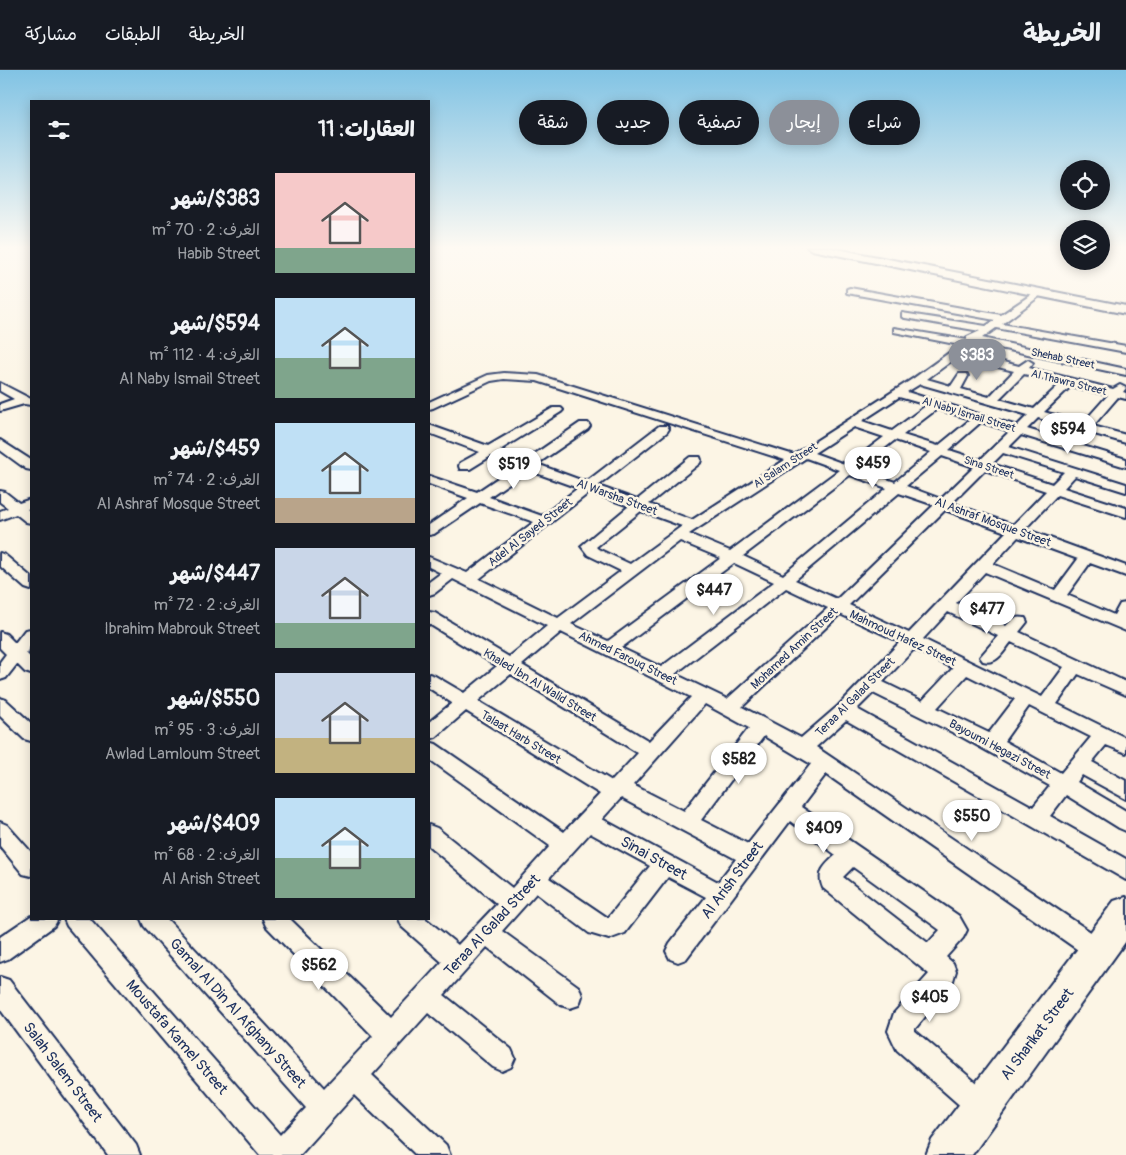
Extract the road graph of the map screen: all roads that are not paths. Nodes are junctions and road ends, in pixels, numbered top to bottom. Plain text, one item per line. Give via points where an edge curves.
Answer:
1 (883, 298) edge
2 (1031, 298) edge
3 (1046, 298) edge
4 (1051, 298) edge
5 (967, 302) dead end
6 (1126, 310) edge
7 (904, 315) dead end
8 (1126, 316) edge
9 (999, 321) junction
10 (897, 330) dead end
11 (1056, 336) junction
12 (969, 341) junction
13 (1126, 349) edge
14 (1038, 353) junction
15 (950, 356) junction
16 (1126, 372) edge
17 (1018, 374) junction
18 (963, 376) dead end
19 (918, 380) junction
20 (1126, 380) edge
21 (1068, 382) junction
22 (0, 386) edge
23 (954, 390) junction
24 (898, 392) junction
25 (1120, 395) edge
26 (27, 401) edge
27 (991, 401) junction
28 (936, 404) junction
29 (430, 406) edge
30 (0, 408) edge
31 (557, 410) dead end
32 (1036, 414) junction
33 (980, 418) junction
34 (852, 422) junction
35 (584, 426) dead end
36 (1085, 428) junction
37 (430, 429) edge
38 (663, 429) dead end
39 (1019, 430) junction
40 (894, 436) junction
41 (1126, 439) edge
42 (0, 444) edge
43 (1001, 448) junction
44 (490, 451) junction
45 (940, 451) junction
46 (799, 456) junction
47 (695, 460) dead end
48 (1126, 463) edge
49 (527, 464) junction
50 (30, 465) edge
51 (465, 466) dead end
52 (984, 466) junction
53 (848, 470) junction
54 (1072, 471) junction
55 (430, 480) edge
56 (588, 487) junction
57 (897, 488) junction
58 (1126, 488) edge
59 (1054, 489) junction
60 (1126, 492) edge
61 (0, 495) edge
62 (479, 497) junction
63 (638, 505) junction
64 (944, 505) junction
65 (25, 506) edge
66 (1120, 511) edge
67 (0, 516) edge
68 (544, 521) junction
69 (693, 525) junction
70 (430, 530) edge
71 (1015, 530) junction
72 (678, 535) junction
73 (733, 557) junction
74 (1087, 557) junction
75 (0, 558) edge
76 (430, 562) edge
77 (982, 565) junction
78 (632, 570) junction
79 (1126, 571) edge
80 (451, 572) junction
81 (468, 580) junction
82 (784, 581) junction
83 (30, 584) edge
84 (430, 589) edge
85 (1058, 597) junction
86 (946, 605) junction
87 (838, 607) junction
88 (1126, 608) edge
89 (430, 618) edge
90 (1121, 624) edge
91 (559, 625) junction
92 (1014, 628) junction
93 (30, 635) edge
94 (0, 638) edge
95 (912, 641) junction
96 (609, 649) junction
97 (17, 653) junction
98 (989, 657) dead end
99 (1076, 665) junction
100 (509, 666) junction
101 (30, 667) edge
102 (965, 667) junction
103 (0, 674) edge
104 (662, 675) junction
105 (430, 681) edge
106 (870, 684) junction
107 (1126, 689) edge
108 (703, 695) junction
109 (1028, 696) junction
110 (464, 703) junction
111 (0, 705) edge
112 (1046, 706) junction
113 (729, 708) junction
114 (925, 709) junction
115 (845, 711) junction
116 (762, 725) junction
117 (430, 731) edge
118 (30, 733) edge
119 (1104, 734) junction
120 (992, 743) junction
121 (1126, 746) edge
122 (803, 748) junction
123 (430, 749) edge
124 (651, 751) junction
125 (824, 762) junction
126 (1079, 764) junction
127 (1064, 783) junction
128 (616, 790) junction
129 (1126, 791) edge
130 (786, 808) junction
131 (1036, 818) junction
132 (587, 821) junction
133 (1126, 822) edge
134 (687, 823) junction
135 (0, 831) edge
136 (430, 835) edge
137 (565, 846) junction
138 (851, 854) junction
139 (750, 855) junction
140 (665, 864) junction
141 (30, 866) edge
142 (1126, 870) edge
143 (534, 879) junction
144 (722, 895) junction
145 (512, 903) junction
146 (1126, 912) edge
147 (45, 920) edge
148 (77, 920) edge
149 (153, 920) edge
150 (275, 920) edge
151 (410, 920) edge
152 (485, 932) junction
153 (678, 950) dead end
154 (0, 951) edge
155 (1099, 951) junction
156 (927, 957) junction
157 (459, 961) junction
158 (0, 989) edge
159 (426, 996) junction
160 (570, 996) dead end
161 (391, 1035) junction
162 (502, 1058) dead end
163 (354, 1076) junction
164 (983, 1107) junction
165 (324, 1108) junction
166 (434, 1154) edge
167 (126, 1155) edge
168 (280, 1155) edge
169 (947, 1155) edge

1 - 9 street
2 - 9 street, Al Salam Street
3 - 8 street
4 - 6 street
5 - 9 street
7 - 9 street
9 - 11 street
9 - 12 street, Al Salam Street
10 - 12 street, Shehab Street
11 - 13 street
11 - 14 street
12 - 14 street, Shehab Street
12 - 15 street, Al Salam Street
14 - 16 street, Shehab Street
14 - 17 street
15 - 17 street, Al Thawra Street
15 - 19 street, Al Salam Street
17 - 21 street, Al Thawra Street
17 - 27 street
18 - 23 street
19 - 23 street
19 - 24 street, Al Salam Street
20 - 25 street
21 - 25 street, Al Thawra Street
21 - 32 street, Mohamed Amin Street
22 - 26 street
23 - 27 street
24 - 28 street, Al Naby Ismail Street
24 - 34 street, Al Salam Street
25 - 36 street
26 - 30 street
27 - 32 street
28 - 33 street, Al Naby Ismail Street
28 - 40 street
29 - 46 street via 488,378 538,378
31 - 44 street
32 - 36 street
32 - 39 street, Mohamed Amin Street
33 - 39 street, Al Naby Ismail Street
33 - 45 street
34 - 40 street, Sina Street
34 - 46 street, Al Salam Street
35 - 49 street
36 - 41 street
37 - 44 street, Al Warsha Street
38 - 56 street, Adel Al Sayed Street
39 - 43 street, Mohamed Amin Street
39 - 48 street, Al Naby Ismail Street
40 - 45 street, Sina Street
40 - 53 street
42 - 50 street
43 - 52 street, Mohamed Amin Street
43 - 54 street
44 - 49 street, Al Warsha Street
44 - 51 street
45 - 52 street, Sina Street
45 - 57 street
46 - 53 street, Al Ashraf Mosque Street
46 - 69 street, Al Salam Street
47 - 63 street
49 - 56 street, Al Warsha Street
49 - 62 street
52 - 59 street, Sina Street via 1013,470
52 - 64 street, Mohamed Amin Street
53 - 57 street, Al Ashraf Mosque Street
53 - 73 street
54 - 58 street
54 - 59 street, Teraa Al Galad Street
55 - 62 street
56 - 63 street, Al Warsha Street
56 - 68 street, Adel Al Sayed Street
57 - 64 street, Al Ashraf Mosque Street
57 - 82 street
59 - 66 street, Sina Street
59 - 71 street, Teraa Al Galad Street
60 - 66 street
61 - 65 street
62 - 68 street
62 - 70 street
63 - 69 street, Al Warsha Street
63 - 78 street via 588,546 593,552
64 - 71 street, Al Ashraf Mosque Street
64 - 87 street, Mohamed Amin Street
65 - 67 street
68 - 81 street, Adel Al Sayed Street
69 - 72 street, Al Salam Street
71 - 74 street, Al Ashraf Mosque Street
71 - 77 street, Teraa Al Galad Street
72 - 73 street, Mahmoud Hafez Street
72 - 78 street, Al Salam Street
73 - 82 street, Mahmoud Hafez Street
73 - 96 street
74 - 79 street, Al Ashraf Mosque Street
74 - 85 street
75 - 83 street
76 - 80 street, Ahmed Farouq Street
77 - 85 street
77 - 86 street, Teraa Al Galad Street
78 - 91 street, Al Salam Street
80 - 81 street, Ahmed Farouq Street
80 - 84 street
81 - 91 street, Ahmed Farouq Street
82 - 87 street, Mahmoud Hafez Street
82 - 104 street
85 - 90 street
86 - 92 street
86 - 95 street, Teraa Al Galad Street
87 - 95 street, Mahmoud Hafez Street
87 - 113 street, Mohamed Amin Street
88 - 90 street
89 - 100 street, Khaled Ibn Al Walid Street
91 - 96 street, Ahmed Farouq Street
91 - 100 street, Al Salam Street
92 - 98 street
92 - 99 street
93 - 97 street
94 - 97 street
95 - 102 street, Mahmoud Hafez Street
95 - 106 street, Teraa Al Galad Street
96 - 104 street, Ahmed Farouq Street
97 - 101 street
97 - 103 street
99 - 107 street
99 - 112 street
100 - 110 street, Al Salam Street
100 - 124 street, Khaled Ibn Al Walid Street
102 - 109 street, Mahmoud Hafez Street
102 - 114 street
104 - 108 street, Ahmed Farouq Street
105 - 110 street, Talaat Harb Street
106 - 114 street, Bayoumi Hegazi Street
106 - 115 street, Teraa Al Galad Street
108 - 113 street, Ahmed Farouq Street
108 - 124 street, Teraa Al Galad Street
109 - 112 street, Mahmoud Hafez Street
109 - 120 street
110 - 117 street, Al Salam Street
110 - 128 street, Talaat Harb Street
111 - 118 street
112 - 119 street, Mahmoud Hafez Street
113 - 116 street, Ahmed Farouq Street
114 - 120 street, Bayoumi Hegazi Street
115 - 122 street, Teraa Al Galad Street
115 - 131 street
116 - 122 street, Ahmed Farouq Street
116 - 134 street
119 - 121 street, Mahmoud Hafez Street
119 - 126 street
120 - 127 street, Bayoumi Hegazi Street
122 - 125 street, Ahmed Farouq Street
123 - 137 street
124 - 128 street, Teraa Al Galad Street
125 - 130 street, Al Arish Street
125 - 155 street
126 - 127 street
126 - 129 street
127 - 131 street
127 - 133 street, Bayoumi Hegazi Street
128 - 132 street, Teraa Al Galad Street
128 - 134 street, Talaat Harb Street
130 - 138 street
130 - 139 street, Al Arish Street
131 - 142 street
132 - 137 street, Teraa Al Galad Street
132 - 140 street, Sinai Street
134 - 139 street, Talaat Harb Street
135 - 141 street
136 - 145 street
137 - 143 street, Teraa Al Galad Street
138 - 156 street via 831,874 831,881
138 - 156 street via 954,927 955,930 931,957
139 - 144 street, Al Arish Street
140 - 143 street via 611,929 603,929
140 - 144 street, Sinai Street
143 - 145 street, Teraa Al Galad Street
144 - 153 street, Al Arish Street
145 - 152 street, Teraa Al Galad Street
146 - 155 main road, Al Sharikat Street
147 - 154 street
148 - 168 street, Moustafa Kamel Street
149 - 165 street, Gamal Al Din Al Afghany Street
150 - 161 street
151 - 157 street
152 - 157 street, Teraa Al Galad Street
152 - 160 street
155 - 164 main road, Al Sharikat Street
156 - 164 street via 944,971 944,976 903,1022 901,1031 906,1041
157 - 159 street, Teraa Al Galad Street
158 - 167 street, Salah Salem Street
159 - 161 street, Teraa Al Galad Street
159 - 162 street
161 - 163 street, Teraa Al Galad Street
163 - 165 street, Teraa Al Galad Street
163 - 166 street
164 - 169 main road, Al Sharikat Street
165 - 168 street, Teraa Al Galad Street

